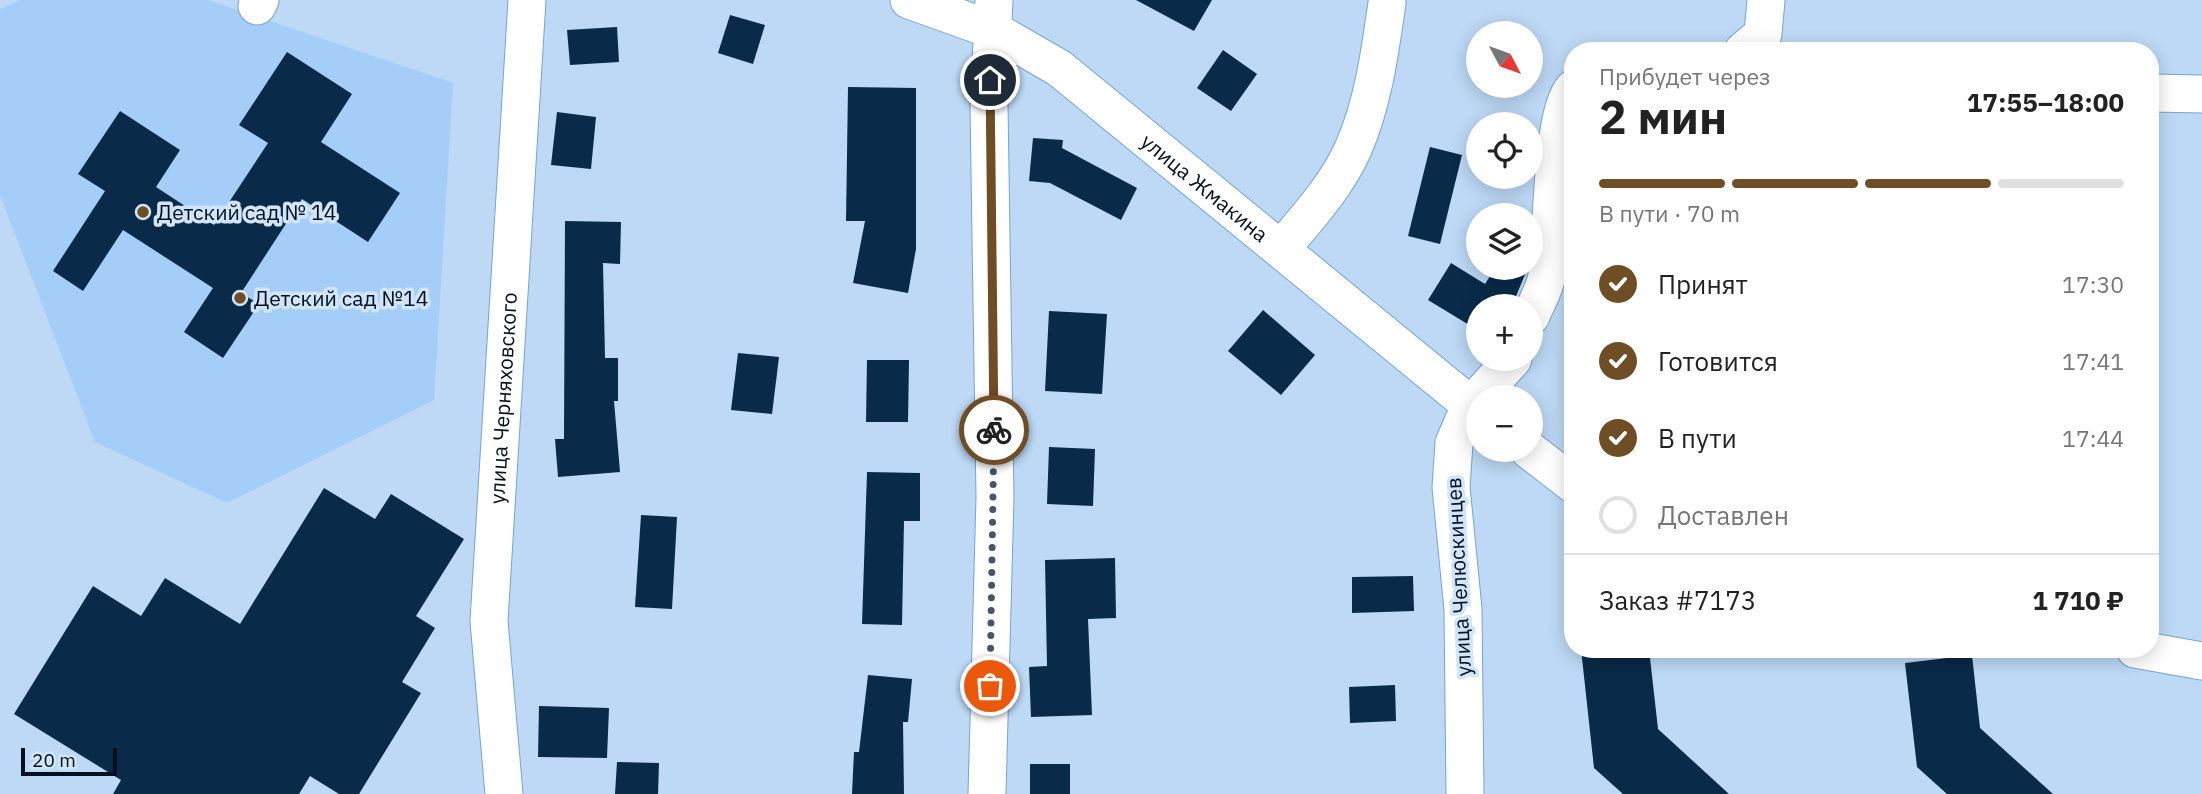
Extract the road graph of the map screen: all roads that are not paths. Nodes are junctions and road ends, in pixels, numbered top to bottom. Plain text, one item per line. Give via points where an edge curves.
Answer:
1 (527, 0) edge
2 (909, 0) edge
3 (1766, 0) edge
4 (1387, 3) dead end
5 (994, 15) edge
6 (1754, 42) edge
7 (2159, 93) edge
8 (2202, 94) edge
9 (1564, 108) edge
10 (1281, 249) junction
11 (1540, 294) edge
12 (1504, 371) edge
13 (1493, 385) edge
14 (1466, 402) edge
15 (1466, 424) edge
16 (1543, 461) edge
17 (1564, 477) edge
18 (2159, 653) edge
19 (2202, 661) edge
20 (504, 794) edge
21 (987, 794) edge
22 (1465, 794) edge

1 - 20 street, улица Черняховского via 489,621
2 - 5 street, улица Жмакина
3 - 6 street via 1763,34
4 - 10 street via 1377,69 1353,149 1324,198
5 - 10 street, улица Жмакина
5 - 21 street via 989,105 995,498
7 - 8 street
9 - 11 street via 1546,278
10 - 14 street, улица Жмакина
12 - 13 street, улица Челюскинцев
15 - 22 street, улица Челюскинцев via 1454,443 1451,487 1463,609
16 - 17 street
18 - 19 street

